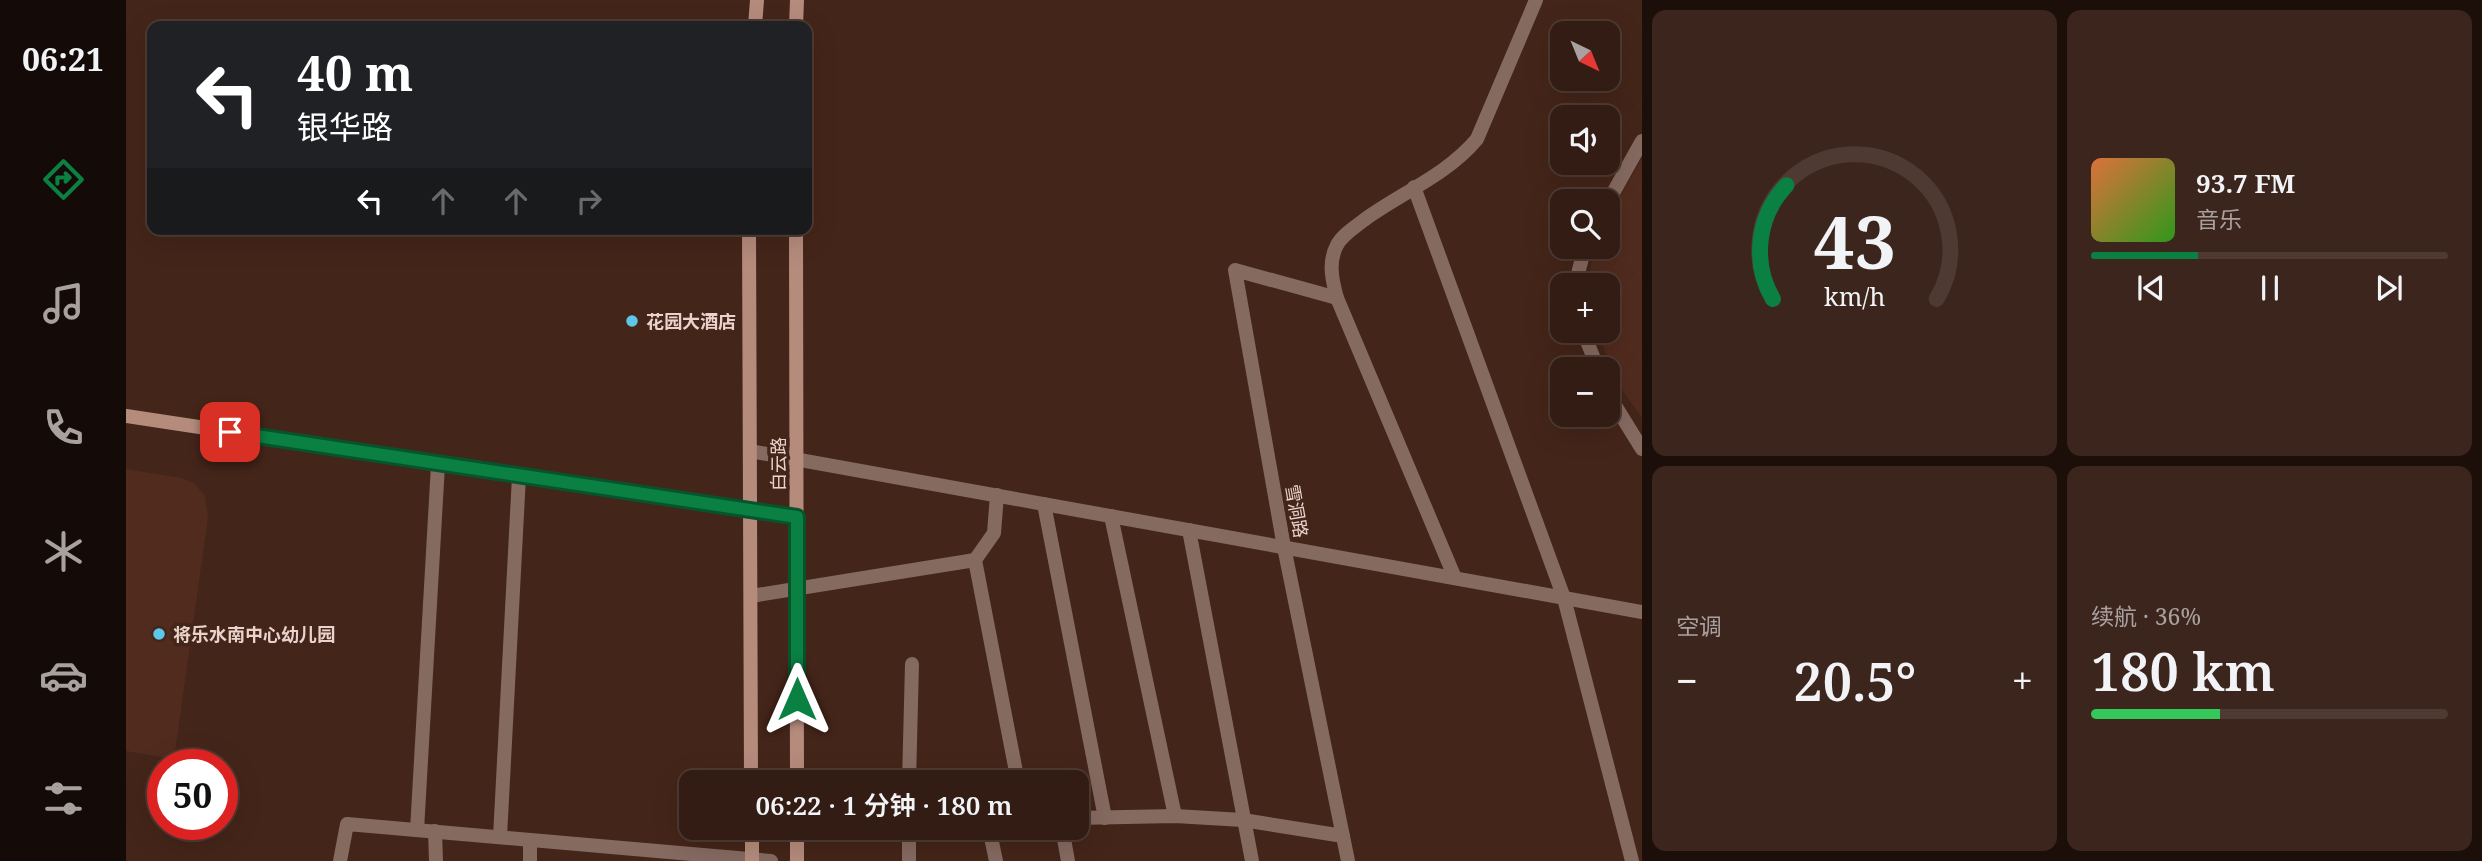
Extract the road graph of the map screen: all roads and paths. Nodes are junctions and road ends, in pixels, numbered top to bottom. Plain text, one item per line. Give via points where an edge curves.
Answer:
1 (757, 0) edge
2 (797, 0) edge
3 (1536, 0) edge
4 (755, 21) edge
5 (796, 21) edge
6 (1642, 141) edge
7 (1414, 187) junction
8 (1615, 189) edge
9 (749, 235) edge
10 (796, 235) edge
11 (1337, 298) junction
12 (1620, 413) edge
13 (126, 416) edge
14 (1642, 449) edge
15 (750, 451) junction
16 (797, 459) junction
17 (438, 465) junction
18 (519, 476) junction
19 (997, 495) junction
20 (1044, 504) junction
21 (750, 510) junction
22 (1111, 516) junction
23 (797, 517) junction
24 (1189, 530) junction
25 (1284, 547) junction
26 (975, 560) junction
27 (1455, 578) junction
28 (797, 588) junction
29 (751, 596) junction
30 (1564, 598) junction
31 (1642, 612) edge
32 (912, 664) dead end
33 (751, 770) edge
34 (797, 770) edge
35 (909, 770) edge
36 (1016, 770) edge
37 (1175, 816) junction
38 (1089, 818) edge
39 (1105, 818) junction
40 (1242, 820) junction
41 (417, 830) junction
42 (435, 831) junction
43 (1343, 836) junction
44 (500, 837) junction
45 (530, 840) junction
46 (752, 840) edge
47 (797, 840) edge
48 (909, 840) edge
49 (992, 840) edge
50 (1065, 840) edge
51 (633, 855) edge
52 (752, 860) edge
53 (340, 861) edge
54 (436, 861) edge
55 (530, 861) edge
56 (771, 861) edge
57 (797, 861) edge
58 (909, 861) edge
59 (996, 861) edge
60 (1069, 861) edge
61 (1252, 861) edge
62 (1348, 861) edge
63 (1633, 861) edge

1 - 4 main road
2 - 5 main road
3 - 7 street via 1477,139 1462,157
6 - 8 street
7 - 11 street via 1338,243 1332,268
7 - 30 street
9 - 15 main road, 白云路
10 - 16 main road, 白云路
11 - 25 street, 雪洞路 via 1235,270
11 - 27 street
12 - 14 street
13 - 17 main road
15 - 16 street
15 - 21 main road, 白云路
16 - 19 street
16 - 23 main road, 白云路
17 - 18 main road
17 - 41 street
18 - 21 main road
18 - 44 street
19 - 20 street
19 - 26 street via 994,533
20 - 22 street
20 - 39 street
21 - 23 main road
21 - 29 main road, 白云路
22 - 24 street
22 - 37 street
23 - 28 main road, 白云路
24 - 25 street
24 - 40 street
25 - 27 street
25 - 43 street, 雪洞路
26 - 28 street
26 - 36 street
27 - 30 street
28 - 29 street
28 - 34 main road, 白云路
29 - 33 main road, 白云路
30 - 31 street
30 - 63 street
32 - 35 street
37 - 39 street
37 - 40 street
38 - 39 street
40 - 43 street
40 - 61 street
41 - 42 street
41 - 53 street via 347,824
42 - 44 street
42 - 54 street
43 - 62 street, 雪洞路
44 - 45 street
45 - 51 street
45 - 55 street
46 - 52 main road
47 - 57 main road
48 - 58 street
49 - 59 street
50 - 60 street
51 - 52 street
52 - 56 street

